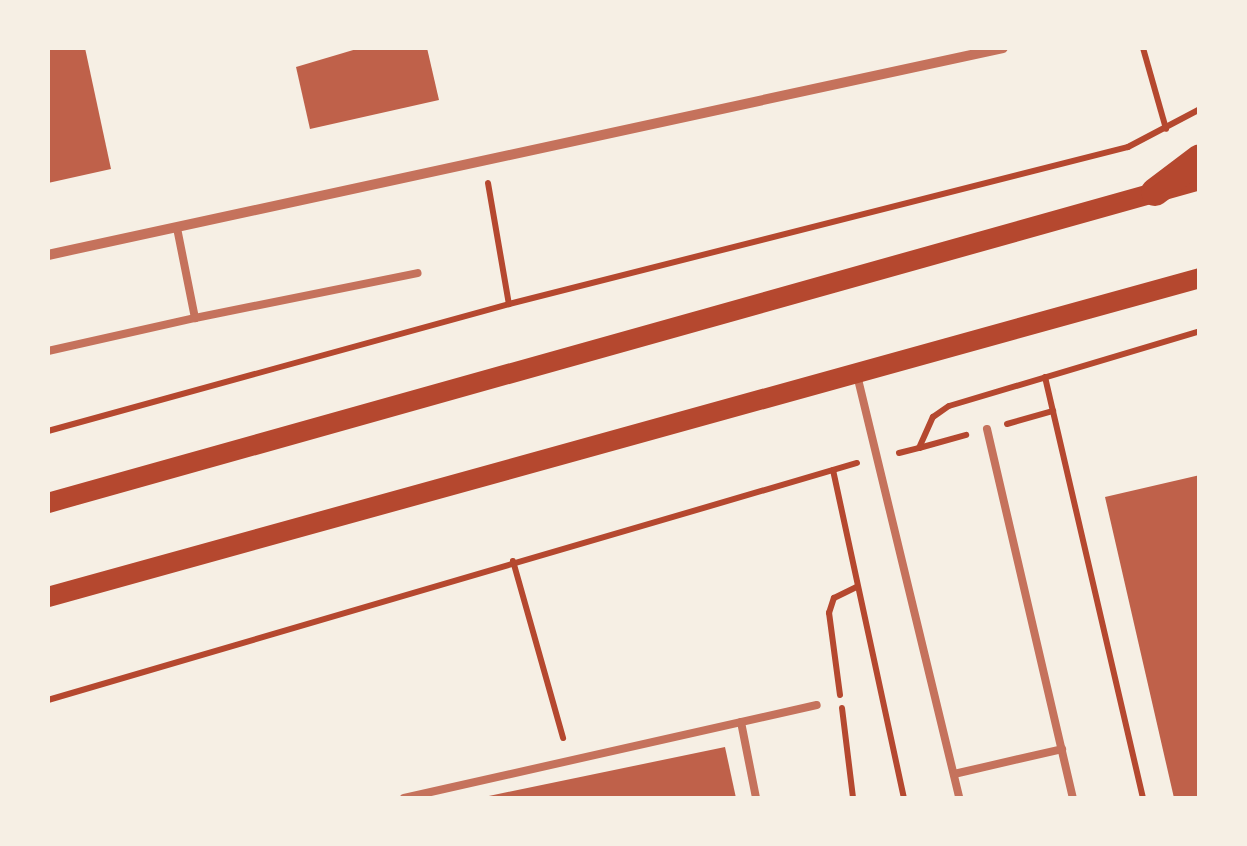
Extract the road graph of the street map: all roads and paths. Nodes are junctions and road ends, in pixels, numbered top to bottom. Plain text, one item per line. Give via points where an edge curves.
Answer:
1 (1003, 48) edge
2 (1143, 48) edge
3 (1200, 109) edge
4 (1166, 129) junction
5 (1200, 158) edge
6 (484, 162) junction
7 (1200, 180) edge
8 (1156, 192) junction
9 (177, 228) junction
10 (48, 255) edge
11 (418, 273) dead end
12 (1200, 278) edge
13 (509, 304) junction
14 (195, 318) junction
15 (1200, 331) edge
16 (48, 351) edge
17 (856, 370) junction
18 (1046, 378) junction
19 (988, 429) dead end
20 (48, 431) edge
21 (878, 458) junction
22 (833, 470) junction
23 (48, 503) edge
24 (514, 562) junction
25 (857, 588) junction
26 (48, 597) edge
27 (48, 700) edge
28 (816, 705) dead end
29 (740, 722) junction
30 (1062, 749) junction
31 (570, 761) junction
32 (954, 774) junction
33 (404, 798) edge
34 (756, 798) edge
35 (852, 798) edge
36 (904, 798) edge
37 (960, 798) edge
38 (1073, 798) edge
39 (1143, 798) edge

1 - 6 street
2 - 4 path
3 - 4 path
4 - 13 path via 1128,147
5 - 8 highway
6 - 9 street
6 - 13 path
7 - 8 main road
8 - 23 main road
9 - 10 street
9 - 14 lane
11 - 14 lane
12 - 17 main road
13 - 20 path
14 - 16 lane
15 - 18 path
17 - 21 lane
17 - 26 main road
18 - 21 path via 949,406 933,417 919,448
18 - 39 path
19 - 30 lane
21 - 22 path
21 - 32 lane
22 - 24 path
22 - 25 path
24 - 27 path
24 - 31 path
25 - 35 path via 834,598 829,614
25 - 36 path
28 - 29 lane
29 - 31 lane
29 - 34 lane
30 - 32 lane
30 - 38 lane
31 - 33 lane
32 - 37 lane

